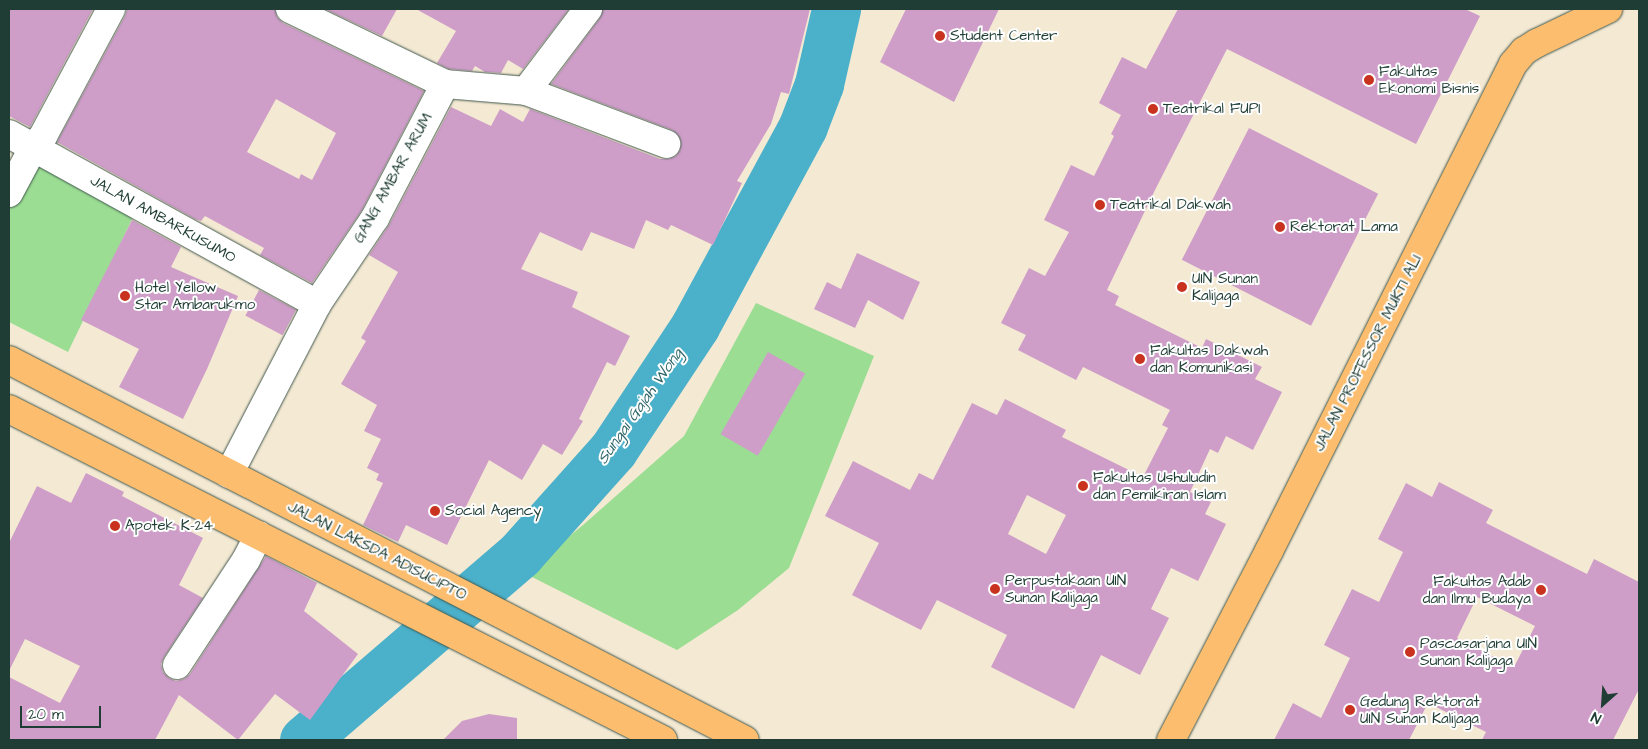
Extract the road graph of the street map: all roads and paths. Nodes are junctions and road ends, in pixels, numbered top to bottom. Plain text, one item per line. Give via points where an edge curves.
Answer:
1 (111, 9) edge
2 (290, 9) edge
3 (588, 9) edge
4 (1608, 9) edge
5 (445, 84) junction
6 (526, 91) junction
7 (9, 134) edge
8 (666, 144) dead end
9 (33, 148) junction
10 (9, 193) edge
11 (317, 304) junction
12 (9, 360) edge
13 (96, 405) junction
14 (9, 409) edge
15 (146, 431) junction
16 (77, 444) junction
17 (126, 468) junction
18 (229, 474) junction
19 (259, 535) junction
20 (177, 666) dead end
21 (663, 740) edge
22 (745, 740) edge
23 (1171, 740) edge

1 - 9 street via 43,136
2 - 5 street
3 - 6 street
4 - 23 main road, JALAN PROFESSOR MUKTI ALI via 1537,43 1524,51 1513,64
5 - 6 street
5 - 11 street, GANG AMBAR ARUM via 375,218
6 - 8 street
7 - 9 street, JALAN AMBARKUSUMO
9 - 10 street
9 - 11 street, JALAN AMBARKUSUMO
11 - 18 street, GANG AMBAR ARUM
12 - 13 main road, JALAN LAKSDA ADISUCIPTO
13 - 15 main road, JALAN LAKSDA ADISUCIPTO
13 - 16 main road
14 - 16 main road
15 - 17 main road
15 - 18 main road, JALAN LAKSDA ADISUCIPTO
16 - 17 main road
17 - 19 main road
18 - 22 main road, JALAN LAKSDA ADISUCIPTO
19 - 20 street
19 - 21 main road

